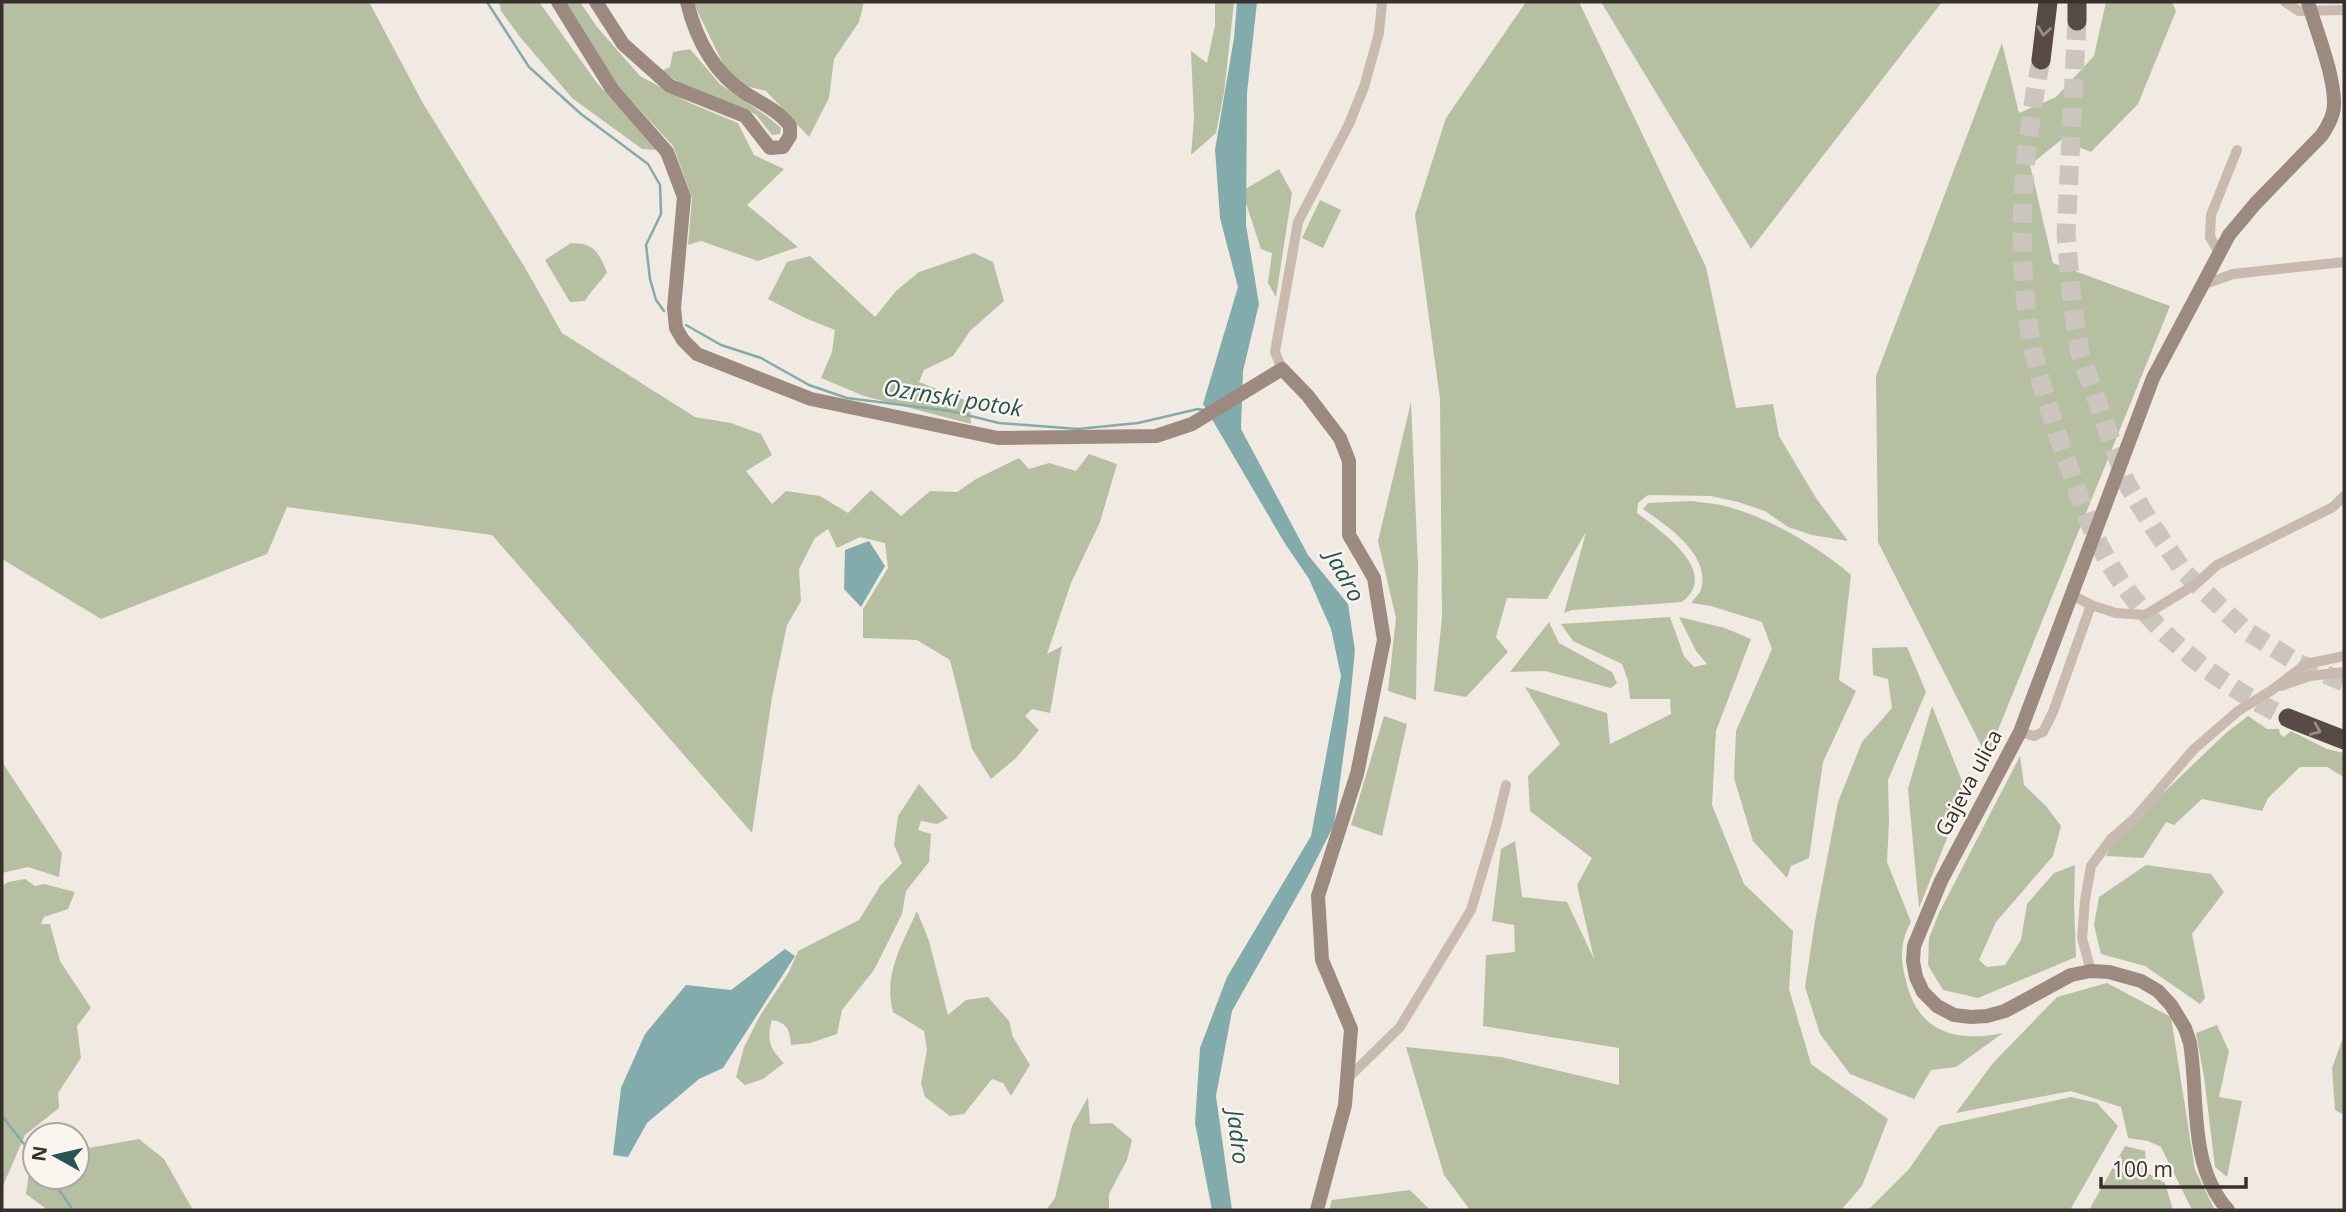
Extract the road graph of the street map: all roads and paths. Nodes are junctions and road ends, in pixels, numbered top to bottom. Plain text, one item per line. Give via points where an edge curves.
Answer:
1 (558, 2) edge
2 (596, 2) edge
3 (687, 2) edge
4 (1382, 2) edge
5 (2048, 2) edge
6 (2286, 2) edge
7 (2309, 6) edge
8 (2344, 10) edge
9 (2040, 60) tunnel mouth
10 (2237, 150) dead end
11 (2219, 253) junction
12 (2344, 262) edge
13 (2202, 285) junction
14 (1282, 369) junction
15 (2344, 496) edge
16 (2072, 595) junction
17 (2091, 605) junction
18 (2344, 656) edge
19 (2344, 671) edge
20 (2272, 690) junction
21 (2288, 718) tunnel mouth
22 (2020, 732) junction
23 (2344, 740) edge
24 (1506, 785) dead end
25 (2091, 971) junction
26 (1347, 1079) junction
27 (2223, 1205) edge
28 (1317, 1210) edge

1 - 14 street via 612,89 667,152 684,197 676,328 697,354 811,399 998,438 1156,436 1192,425
2 - 3 street via 623,44 670,86 737,112 752,123 770,148 783,147 790,126 718,71 696,32
4 - 14 street via 1364,87 1298,222 1275,352
5 -> 9 highway
6 - 7 street via 2299,12
7 - 8 street
7 - 11 street, Gajeva ulica via 2331,81 2334,106 2329,124 2229,234
10 - 11 street via 2211,215 2210,237
11 - 13 street, Gajeva ulica
12 - 13 street via 2233,274
13 - 16 street, Gajeva ulica via 2152,378
14 - 26 street via 1340,438 1349,461 1349,535 1374,578 1384,640 1357,774 1318,897 1322,960 1351,1028
15 - 17 street via 2333,507 2217,565 2196,584 2145,615
16 - 17 street
16 - 22 street, Gajeva ulica
17 - 22 street via 2043,732 2034,736
18 - 20 street via 2306,664
19 - 20 street via 2310,676
20 - 25 street via 2238,711 2193,750 2091,866 2082,939
21 -> 23 highway
22 - 25 street, Gajeva ulica via 1919,930 1913,961 1916,976 1937,1006 1971,1017 2005,1011 2071,975
24 - 26 street via 1471,910 1400,1027
25 - 27 street, Gajeva ulica via 2124,975 2158,991 2185,1028 2194,1066 2200,1154
26 - 28 street via 1345,1105

